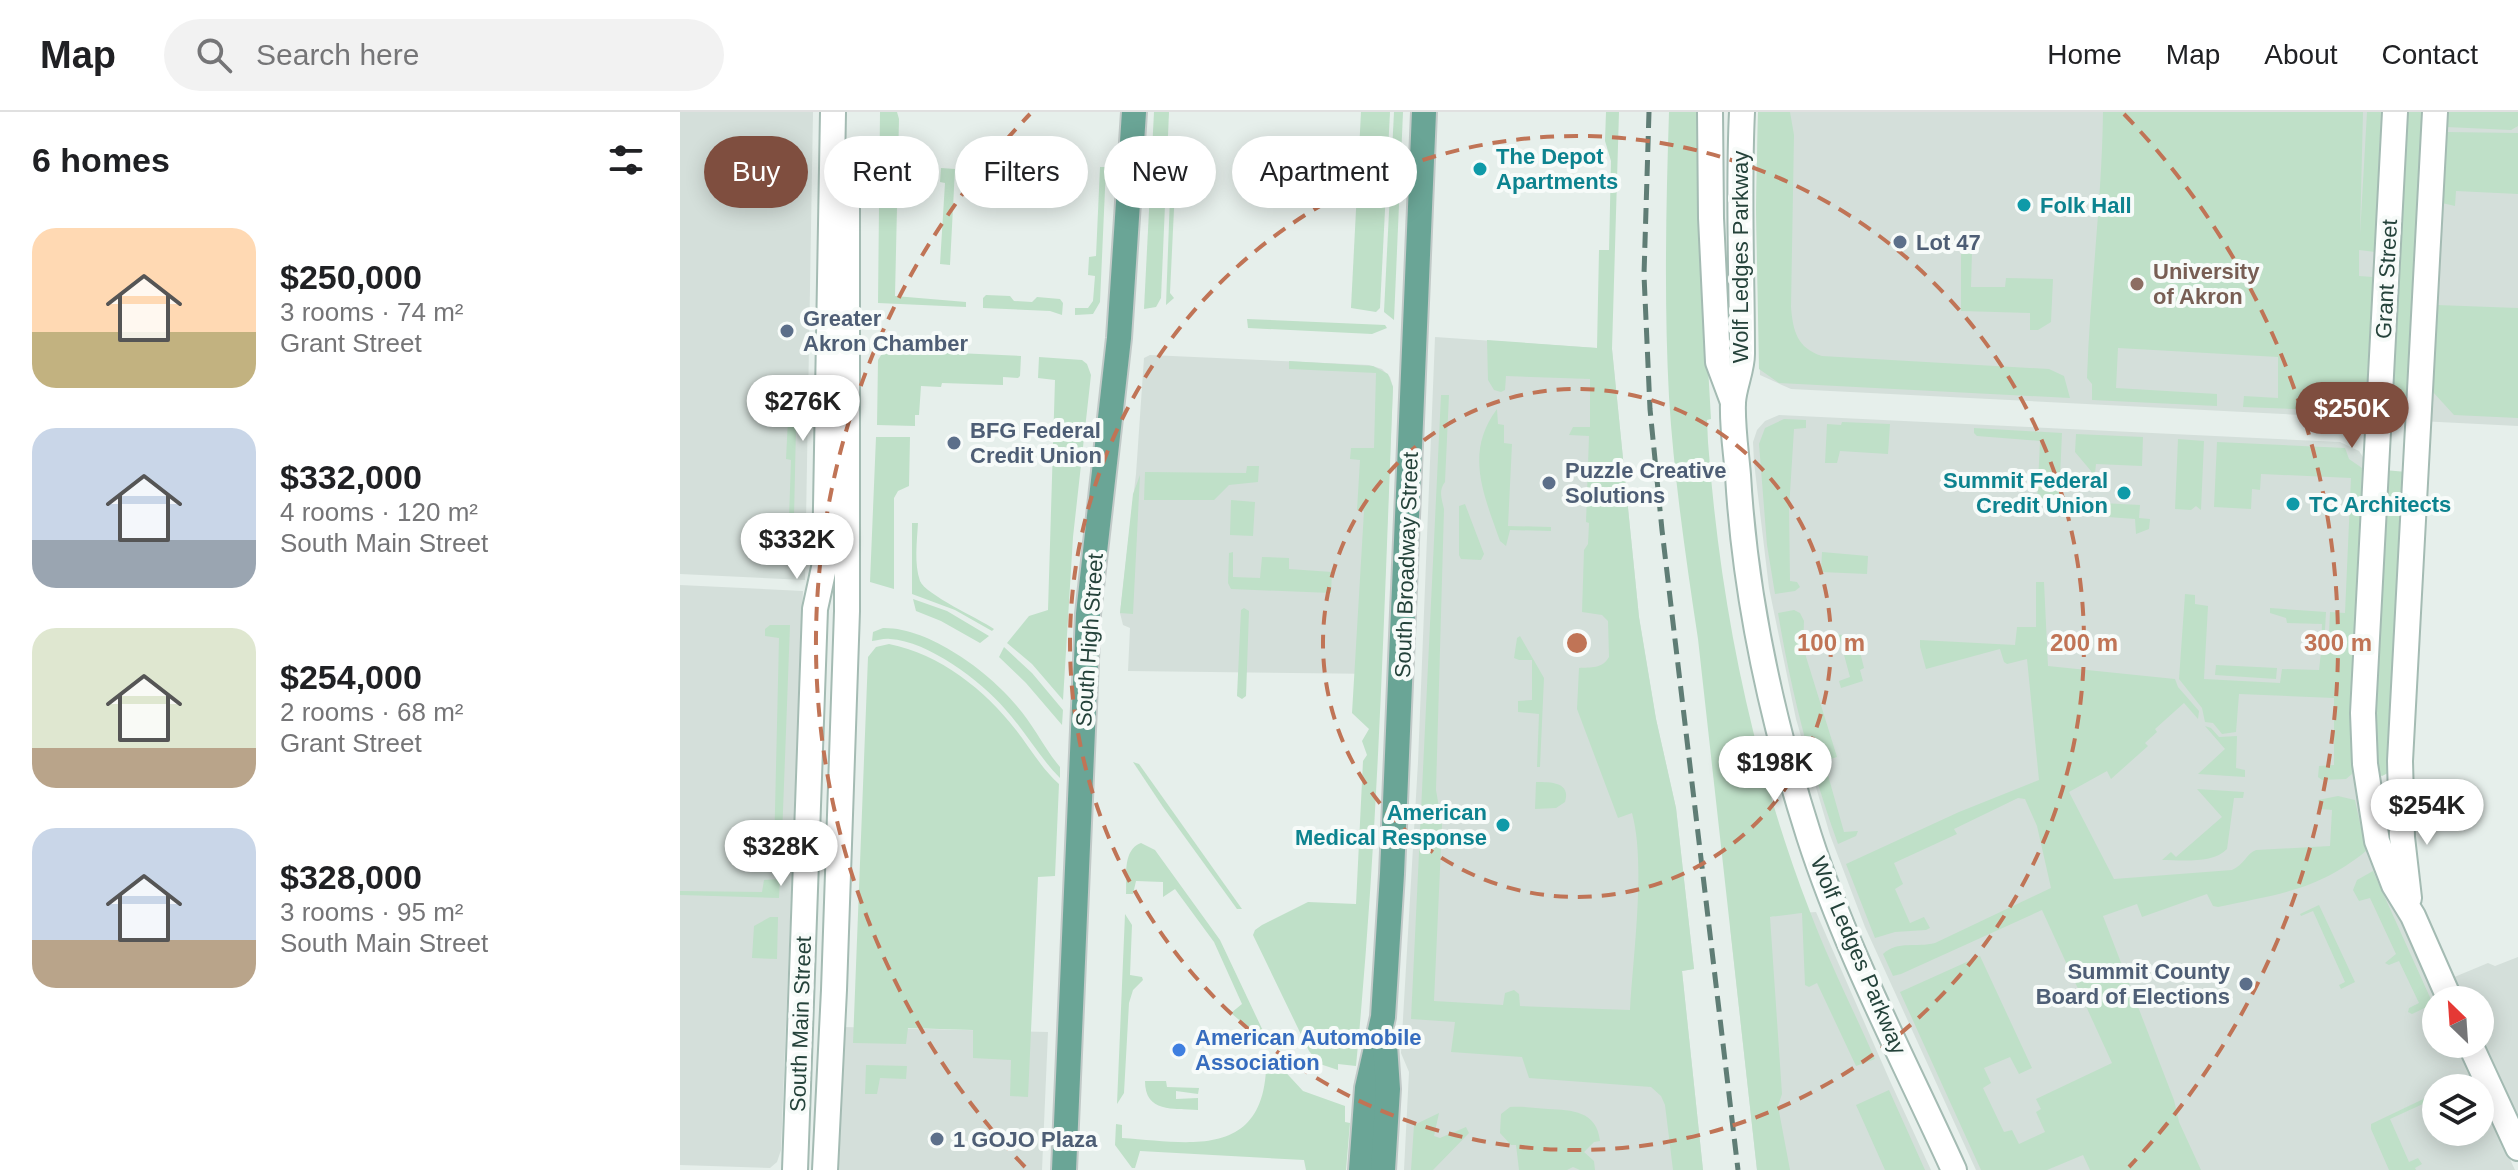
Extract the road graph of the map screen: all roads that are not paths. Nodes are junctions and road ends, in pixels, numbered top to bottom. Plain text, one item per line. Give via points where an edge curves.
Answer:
1 (833, 112) edge
2 (848, 112) edge
3 (1134, 112) edge
4 (1424, 112) edge
5 (1710, 112) edge
6 (1742, 112) edge
7 (2395, 112) edge
8 (2435, 112) edge
9 (1733, 402) junction
10 (2413, 916) junction
11 (2444, 986) edge
12 (1383, 1017) junction
13 (2476, 1058) edge
14 (2518, 1148) edge
15 (795, 1170) edge
16 (825, 1170) edge
17 (1064, 1170) edge
18 (1361, 1170) edge
19 (1383, 1170) edge
20 (1954, 1170) edge

1 - 15 main road, South Main Street via 825,563 815,609
2 - 16 main road, South Main Street via 847,611
3 - 17 main road, South High Street via 1119,338 1088,614
4 - 12 main road, South Broadway Street
5 - 9 main road, Wolf Ledges Parkway via 1718,362
6 - 9 main road, Wolf Ledges Parkway via 1742,359
7 - 10 main road, Grant Street via 2363,713 2377,841
8 - 10 main road, Grant Street via 2400,761 2403,852
9 - 20 main road, Wolf Ledges Parkway via 1747,569 1760,650 1793,780 1845,930
10 - 11 main road, Grant Street
12 - 18 main road, South Broadway Street via 1367,1088
12 - 19 main road, South Broadway Street via 1388,1089
13 - 14 main road

